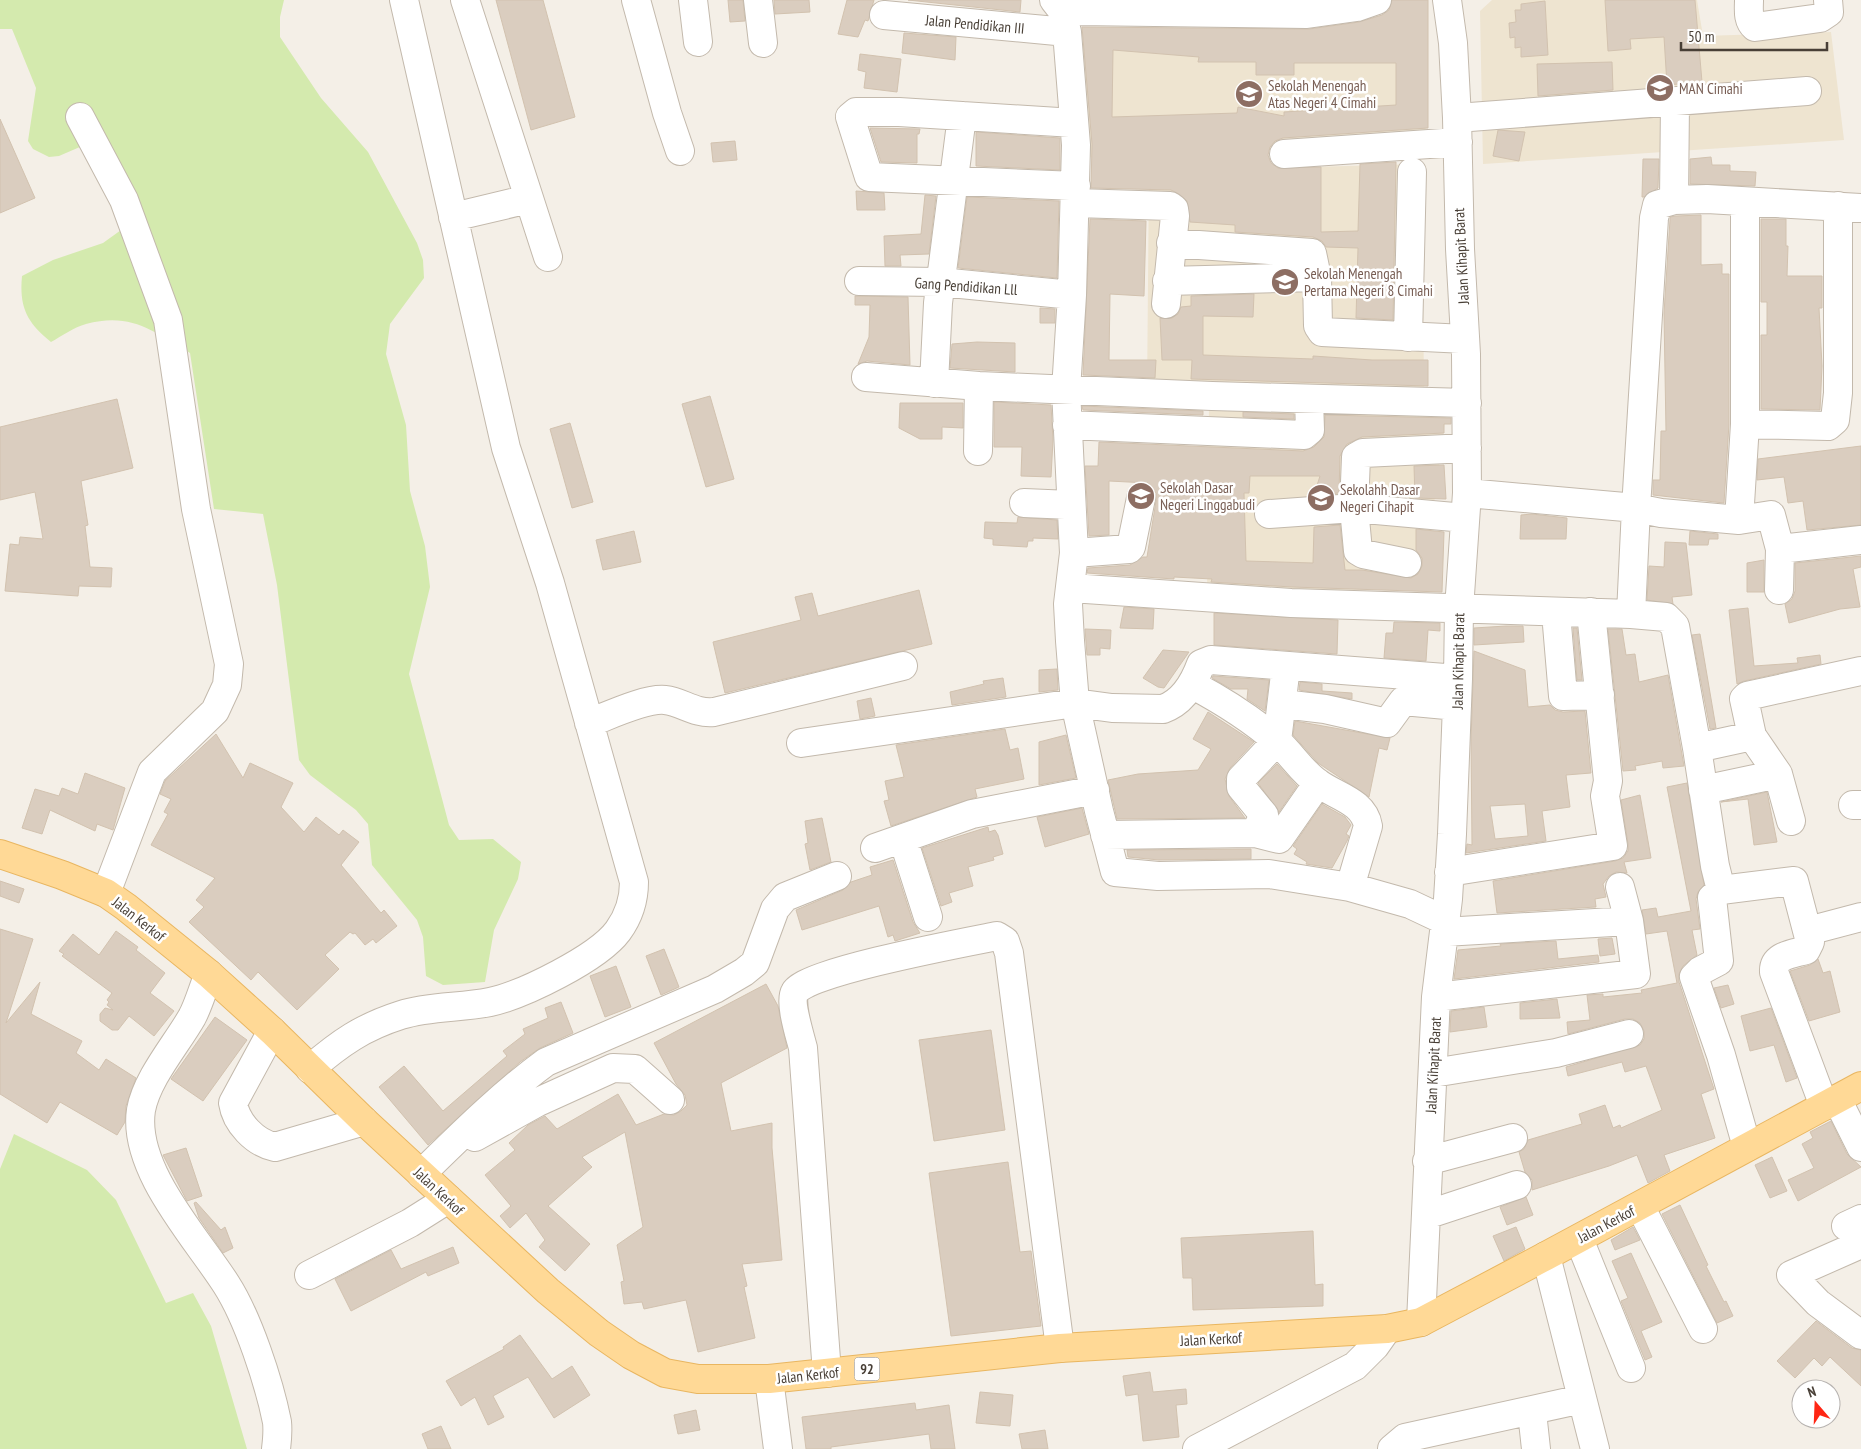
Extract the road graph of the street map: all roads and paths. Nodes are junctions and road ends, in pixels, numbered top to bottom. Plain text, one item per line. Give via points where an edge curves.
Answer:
1 (404, 0) edge
2 (465, 0) edge
3 (636, 0) edge
4 (693, 0) edge
5 (758, 0) edge
6 (1377, 0) edge
7 (1447, 0) edge
8 (1749, 0) edge
9 (1828, 0) edge
10 (1151, 6) edge
11 (1255, 7) edge
12 (1307, 7) edge
13 (1060, 14) edge
14 (884, 15) dead end
15 (698, 42) dead end
16 (763, 43) dead end
17 (1807, 91) dead end
18 (1675, 102) junction
19 (80, 116) dead end
20 (962, 116) junction
21 (1074, 122) junction
22 (1458, 130) junction
23 (680, 151) dead end
24 (1284, 154) dead end
25 (1412, 172) dead end
26 (954, 180) junction
27 (1076, 194) junction
28 (529, 199) junction
29 (1674, 200) junction
30 (1745, 202) junction
31 (1850, 207) edge
32 (453, 217) junction
33 (1171, 243) junction
34 (548, 257) dead end
35 (1317, 277) junction
36 (859, 281) dead end
37 (940, 282) junction
38 (1072, 295) junction
39 (1408, 337) junction
40 (1466, 339) junction
41 (866, 377) dead end
42 (934, 383) junction
43 (979, 386) junction
44 (1066, 390) junction
45 (1212, 396) junction
46 (1309, 400) junction
47 (1467, 403) junction
48 (1745, 424) junction
49 (1067, 425) junction
50 (1211, 432) junction
51 (1467, 448) junction
52 (978, 451) dead end
53 (1141, 498) dead end
54 (1024, 503) dead end
55 (1071, 505) junction
56 (1466, 506) junction
57 (1354, 508) junction
58 (1636, 508) junction
59 (1269, 514) dead end
60 (1739, 520) junction
61 (1861, 540) edge
62 (1780, 549) junction
63 (1074, 552) junction
64 (1407, 563) dead end
65 (1070, 588) junction
66 (1779, 590) dead end
67 (1459, 609) junction
68 (1591, 612) junction
69 (1556, 613) junction
70 (1630, 614) junction
71 (903, 666) dead end
72 (1286, 666) junction
73 (1861, 671) edge
74 (1193, 685) junction
75 (1458, 693) junction
76 (1600, 695) junction
77 (1075, 703) junction
78 (1283, 704) junction
79 (589, 723) junction
80 (1752, 736) junction
81 (1277, 741) junction
82 (801, 743) dead end
83 (1697, 748) junction
84 (1778, 774) junction
85 (1318, 783) junction
86 (1095, 790) junction
87 (1703, 790) junction
88 (1791, 821) dead end
89 (1105, 835) junction
90 (1267, 836) junction
91 (903, 839) junction
92 (875, 848) dead end
93 (0, 854) edge
94 (1449, 872) junction
95 (1270, 874) junction
96 (837, 876) dead end
97 (1350, 887) junction
98 (1620, 887) dead end
99 (1721, 890) junction
100 (106, 893) junction
101 (928, 917) dead end
102 (1861, 917) edge
103 (1629, 922) junction
104 (1445, 927) junction
105 (1808, 931) junction
106 (209, 974) junction
107 (1436, 997) junction
108 (272, 1031) junction
109 (1629, 1034) dead end
110 (310, 1069) junction
111 (1433, 1073) junction
112 (1861, 1086) edge
113 (670, 1100) dead end
114 (1831, 1102) junction
115 (364, 1121) junction
116 (1513, 1138) dead end
117 (1747, 1147) junction
118 (1861, 1147) edge
119 (1427, 1161) junction
120 (424, 1177) junction
121 (1517, 1186) dead end
122 (448, 1199) junction
123 (1640, 1206) junction
124 (1426, 1214) junction
125 (1856, 1229) edge
126 (1579, 1239) junction
127 (1546, 1256) junction
128 (309, 1275) dead end
129 (1421, 1322) junction
130 (1387, 1329) junction
131 (1702, 1329) dead end
132 (1861, 1335) edge
133 (1060, 1348) junction
134 (1631, 1368) dead end
135 (826, 1373) junction
136 (769, 1379) junction
137 (1582, 1399) junction
138 (1532, 1412) junction
139 (1201, 1448) edge
140 (276, 1449) edge
141 (778, 1449) edge
142 (1392, 1449) edge
143 (1536, 1449) edge
144 (1595, 1449) edge

1 - 32 street
2 - 28 street
3 - 23 street
4 - 15 street
5 - 16 street
6 - 12 street, Jalan Pendidikan III via 1357,7
7 - 22 street, Jalan Kihapit Barat
8 - 9 street via 1749,15 1754,27 1820,18 1829,12
10 - 11 street, Jalan Pendidikan III
10 - 13 street, Jalan Pendidikan III
11 - 12 street, Jalan Pendidikan III
13 - 14 street, Jalan Pendidikan III
13 - 21 street
17 - 18 street
18 - 22 street
18 - 29 street
19 - 100 street via 124,200 168,320 196,508 230,664 227,685 215,711 152,772
20 - 21 street
20 - 26 street
20 - 26 street via 856,112 850,117 869,177
21 - 27 street
22 - 24 street
22 - 40 street, Jalan Kihapit Barat via 1460,249
25 - 39 street
26 - 27 street
26 - 37 street
27 - 33 street via 1170,206 1176,216
27 - 38 street
28 - 32 street
28 - 34 street
29 - 30 street
29 - 58 street via 1657,205 1654,218
30 - 31 street
30 - 48 street
31 - 48 street via 1835,420 1828,426
32 - 79 street via 506,448 550,583
33 - 35 street via 1309,252 1315,257
33 - 35 street via 1167,293
35 - 39 street via 1318,326 1322,332
36 - 37 street, Gang Pendidikan Lll
37 - 38 street, Gang Pendidikan Lll
37 - 42 street
38 - 44 street
39 - 40 street
40 - 47 street, Jalan Kihapit Barat
41 - 42 street
42 - 43 street
43 - 44 street
43 - 52 street
44 - 45 street
44 - 49 street
45 - 46 street
45 - 50 street
46 - 47 street
46 - 50 street via 1310,430 1304,435
47 - 51 street, Jalan Kihapit Barat
48 - 60 street
49 - 50 street
49 - 55 street
51 - 56 street, Jalan Kihapit Barat
51 - 57 street via 1363,453 1355,460
53 - 63 street via 1129,550
54 - 55 street
55 - 63 street
56 - 57 street
56 - 58 street
56 - 67 street, Jalan Kihapit Barat
57 - 59 street
57 - 64 street via 1358,551
58 - 60 street
58 - 70 street
60 - 62 street via 1771,515
61 - 62 street
62 - 66 street
63 - 65 street
65 - 67 street via 1291,603
65 - 77 street via 1068,604
67 - 69 street
67 - 75 street, Jalan Kihapit Barat
68 - 69 street
68 - 70 street
68 - 76 street
69 - 76 street via 1563,696
70 - 83 street via 1666,617 1675,626
71 - 79 street via 714,712 702,713 664,700
72 - 74 street via 1211,660 1201,664
72 - 75 street
72 - 78 street
73 - 80 street via 1747,696 1744,699
74 - 77 street via 1171,706 1163,708 1112,708
74 - 81 street via 1222,701
75 - 78 street via 1403,701 1386,723 1326,709
75 - 94 street, Jalan Kihapit Barat
76 - 94 street via 1608,781 1606,796 1613,846
77 - 82 street
77 - 86 street
78 - 81 street
79 - 110 street via 634,882 634,897 628,915 617,933 580,962 526,990 492,1002 403,1014 364,1028
80 - 83 street
80 - 84 street
81 - 85 street
81 - 90 street via 1242,779 1241,787 1264,815
83 - 87 street
84 - 87 street
84 - 88 street
85 - 90 street
85 - 97 street via 1345,798 1367,818 1368,826
86 - 89 street
86 - 91 street via 972,814
87 - 99 street
89 - 90 street
89 - 95 street via 1115,872 1158,876
90 - 95 street
91 - 92 street
91 - 101 street
93 - 100 main road, Jalan Kerkof / 92
94 - 104 street, Jalan Kihapit Barat
95 - 97 street
96 - 120 street via 785,898 775,909 755,963 744,972 715,989 546,1062 472,1124
97 - 104 street via 1410,904
98 - 103 street
99 - 105 street via 1794,881
99 - 117 street via 1712,898 1719,961 1694,977 1721,1054
100 - 106 main road, Jalan Kerkof / 92
102 - 105 street
103 - 104 street
103 - 107 street via 1637,971 1632,976
104 - 107 street, Jalan Kihapit Barat
105 - 114 street via 1810,942 1806,950 1779,958 1774,972
106 - 108 main road, Jalan Kerkof / 92
106 - 140 street via 192,1016 147,1093 140,1126 152,1173 227,1285 244,1319 265,1377 277,1424
107 - 111 street, Jalan Kihapit Barat
108 - 110 main road, Jalan Kerkof / 92
108 - 115 street via 232,1103 234,1112 250,1133 264,1145 275,1147
109 - 111 street via 1556,1053
110 - 115 main road, Jalan Kerkof / 92
111 - 119 street, Jalan Kihapit Barat
112 - 114 main road, Jalan Kerkof / 92
113 - 120 street via 635,1068 613,1068 538,1102 475,1137
114 - 117 main road, Jalan Kerkof / 92
114 - 118 street
115 - 120 main road, Jalan Kerkof / 92
116 - 119 street
117 - 123 main road, Jalan Kerkof / 92
119 - 124 street, Jalan Kihapit Barat
120 - 122 main road, Jalan Kerkof / 92
121 - 124 street
122 - 128 street via 410,1223
122 - 136 main road, Jalan Kerkof / 92 via 548,1291 631,1355 665,1374 698,1379
123 - 126 main road, Jalan Kerkof / 92
123 - 131 street
124 - 129 street, Jalan Kihapit Barat
125 - 132 street via 1791,1275 1818,1303
126 - 127 main road, Jalan Kerkof / 92
126 - 134 street
127 - 129 main road, Jalan Kerkof / 92
127 - 137 street
129 - 130 main road, Jalan Kerkof / 92
130 - 133 main road, Jalan Kerkof / 92
130 - 139 street via 1355,1366
133 - 135 main road, Jalan Kerkof / 92
133 - 135 street via 1009,953 1005,941 997,936 861,966 804,984 795,991 793,1001 803,1048
135 - 136 main road, Jalan Kerkof / 92
136 - 141 street
137 - 138 street
137 - 144 street
138 - 142 street via 1405,1438
138 - 143 street

